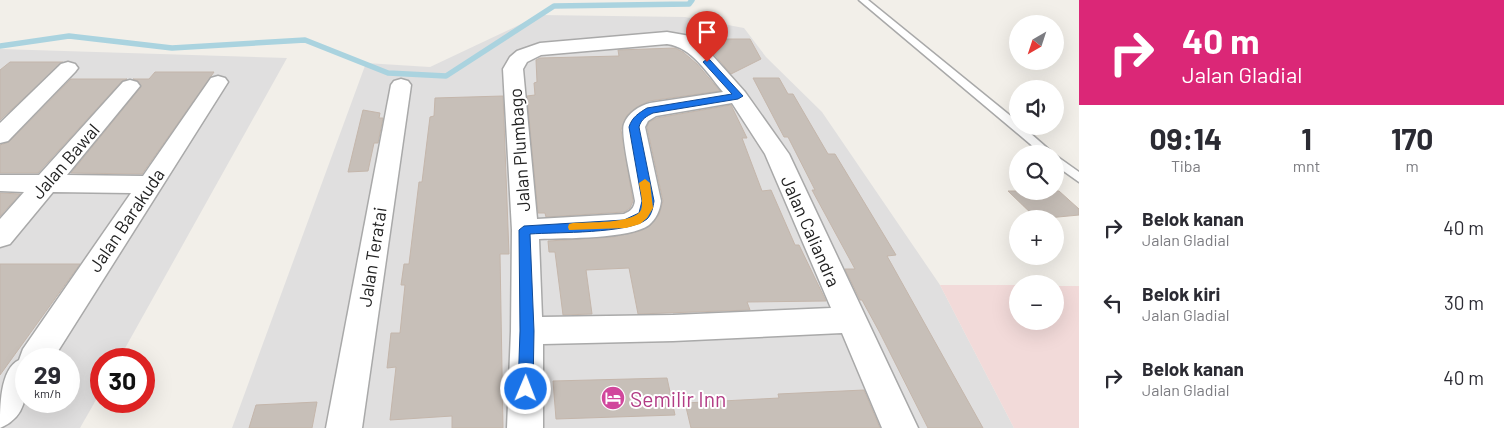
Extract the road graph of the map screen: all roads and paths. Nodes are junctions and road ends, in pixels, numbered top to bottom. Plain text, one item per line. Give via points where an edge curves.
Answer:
1 (863, 0) edge
2 (697, 50) joint
3 (68, 68) dead end
4 (218, 82) dead end
5 (401, 85) dead end
6 (130, 86) dead end
7 (738, 96) junction
8 (5, 126) edge
9 (1038, 145) edge
10 (1064, 166) edge
11 (1079, 178) edge
12 (0, 183) edge
13 (46, 184) junction
14 (150, 185) junction
15 (524, 230) junction
16 (0, 237) edge
17 (851, 320) junction
18 (527, 331) junction
19 (42, 348) edge
20 (15, 388) edge
21 (0, 411) edge
22 (344, 428) edge
23 (525, 428) edge
24 (900, 428) edge

1 - 9 lane
2 - 7 street, Jalan Caliandra
2 - 15 street, Jalan Plumbago via 683,40 667,38 540,49 515,63
3 - 8 street
4 - 14 street, Jalan Barakuda
5 - 22 street, Jalan Teratai
6 - 13 street, Jalan Bawal
7 - 15 street via 650,110 635,123 648,201 648,208 636,221
7 - 17 street, Jalan Caliandra via 777,154
10 - 11 lane
12 - 13 street
13 - 14 street
13 - 16 street, Jalan Bawal
14 - 19 street, Jalan Barakuda
15 - 18 street, Jalan Plumbago
17 - 18 street
17 - 24 street, Jalan Caliandra
18 - 23 street, Jalan Plumbago
20 - 21 street

